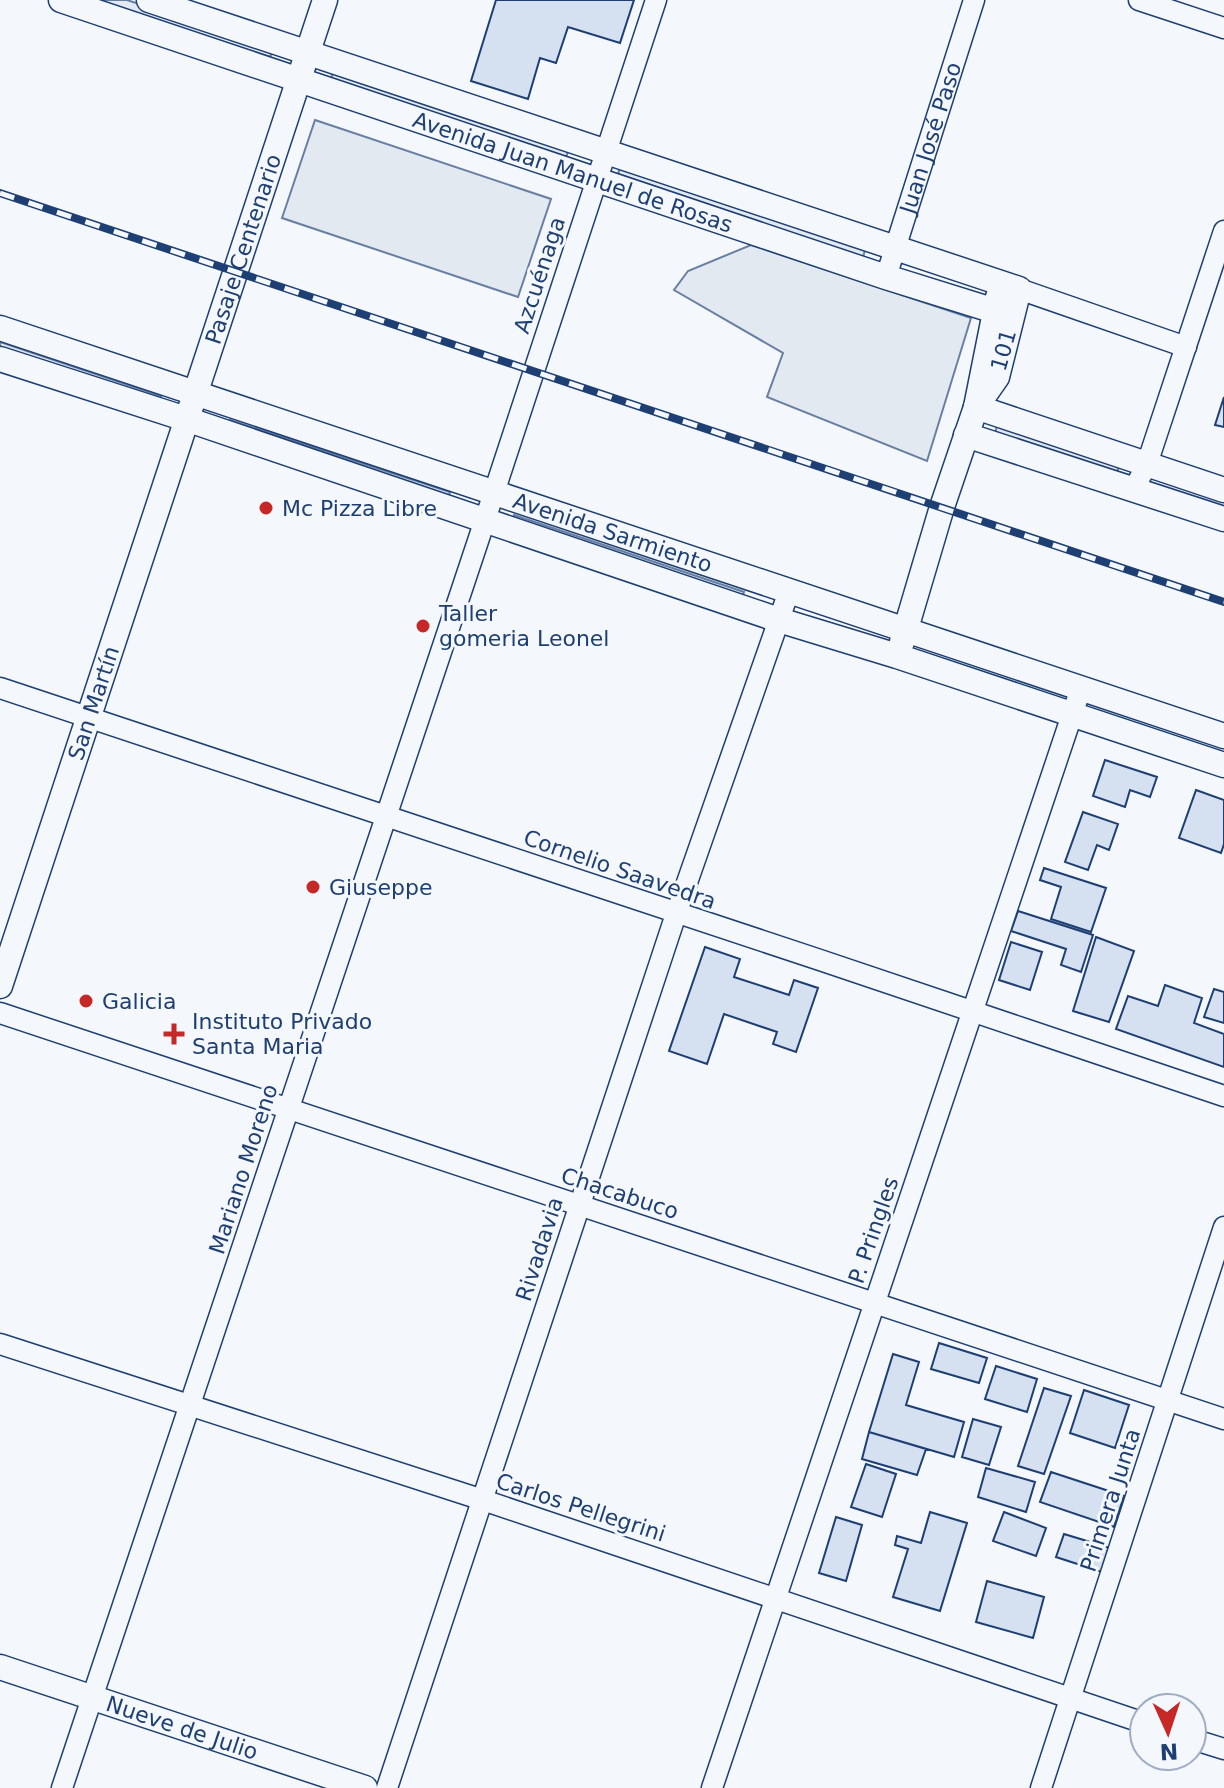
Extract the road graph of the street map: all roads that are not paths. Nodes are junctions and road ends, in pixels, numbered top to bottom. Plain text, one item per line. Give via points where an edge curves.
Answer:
1 (61, 0) edge
2 (149, 0) edge
3 (325, 0) edge
4 (656, 0) edge
5 (974, 0) edge
6 (1139, 0) edge
7 (1224, 28) edge
8 (308, 53) junction
9 (299, 80) junction
10 (605, 152) junction
11 (596, 180) junction
12 (1224, 231) edge
13 (894, 247) junction
14 (886, 277) junction
15 (1011, 286) junction
16 (995, 311) junction
17 (0, 328) edge
18 (1186, 347) junction
19 (0, 359) edge
20 (195, 393) junction
21 (976, 407) junction
22 (186, 419) junction
23 (966, 435) junction
24 (1147, 464) junction
25 (1134, 489) junction
26 (1224, 490) edge
27 (493, 493) junction
28 (1224, 519) edge
29 (485, 520) junction
30 (789, 591) junction
31 (779, 620) junction
32 (907, 629) junction
33 (897, 656) junction
34 (0, 688) edge
35 (1081, 688) junction
36 (1070, 714) junction
37 (89, 718) junction
38 (1224, 736) edge
39 (1224, 765) edge
40 (387, 815) junction
41 (676, 914) junction
42 (0, 986) edge
43 (973, 1010) junction
44 (0, 1013) edge
45 (1224, 1096) edge
46 (288, 1107) junction
47 (579, 1205) junction
48 (1224, 1227) edge
49 (874, 1301) junction
50 (0, 1344) edge
51 (1167, 1400) junction
52 (189, 1407) junction
53 (1224, 1419) edge
54 (483, 1500) junction
55 (776, 1597) junction
56 (0, 1667) edge
57 (93, 1697) junction
58 (1072, 1699) junction
59 (1128, 1718) edge
60 (62, 1788) edge
61 (365, 1788) edge
62 (387, 1788) edge
63 (712, 1788) edge
64 (1041, 1788) edge

1 - 9 main road, Avenida Juan Manuel de Rosas
2 - 8 main road, Avenida Juan Manuel de Rosas
3 - 8 main road, Pasaje Centenario
4 - 10 street, Azcuénaga
5 - 13 street, Juan José Paso
6 - 7 street
8 - 9 main road, Pasaje Centenario
8 - 10 main road, Avenida Juan Manuel de Rosas
9 - 11 main road, Avenida Juan Manuel de Rosas
9 - 20 main road, Pasaje Centenario
10 - 11 street, Azcuénaga
10 - 13 main road, Avenida Juan Manuel de Rosas
11 - 14 main road, Avenida Juan Manuel de Rosas
11 - 27 street, Azcuénaga
12 - 18 street
13 - 14 street, Juan José Paso
13 - 15 main road, Avenida Juan Manuel de Rosas
14 - 16 main road, Avenida Juan Manuel de Rosas
15 - 16 main road
15 - 18 street
15 - 21 main road, 101 via 997,377
16 - 21 main road
17 - 20 main road, Avenida Sarmiento
18 - 24 street
19 - 22 main road, Avenida Sarmiento
20 - 22 main road, Pasaje Centenario
20 - 27 main road, Avenida Sarmiento
21 - 23 main road
21 - 24 main road
22 - 29 main road, Avenida Sarmiento
22 - 37 main road, San Martín
23 - 25 main road
23 - 32 main road
24 - 25 street
24 - 26 main road
25 - 28 main road
27 - 29 street, Azcuénaga
27 - 30 main road, Avenida Sarmiento
29 - 31 main road, Avenida Sarmiento
29 - 40 street, Mariano Moreno
30 - 31 street, Rivadavia
30 - 32 main road, Avenida Sarmiento
31 - 33 main road, Avenida Sarmiento
31 - 41 street, Rivadavia
32 - 33 main road
32 - 35 main road, Avenida Sarmiento
33 - 36 main road, Avenida Sarmiento
34 - 37 street, Cornelio Saavedra
35 - 36 street, P. Pringles
35 - 38 main road, Avenida Sarmiento
36 - 39 main road, Avenida Sarmiento
36 - 43 street, P. Pringles
37 - 40 street, Cornelio Saavedra
37 - 42 main road, San Martín
40 - 41 street, Cornelio Saavedra
40 - 46 street, Mariano Moreno
41 - 43 street, Cornelio Saavedra
41 - 47 street, Rivadavia
43 - 45 street, Cornelio Saavedra
43 - 49 street, P. Pringles
44 - 46 street, Chacabuco
46 - 47 street, Chacabuco
46 - 52 street, Mariano Moreno
47 - 49 street, Chacabuco
47 - 54 street, Rivadavia
48 - 51 street, Primera Junta
49 - 51 street, Chacabuco
49 - 55 street, P. Pringles
50 - 52 street, Carlos Pellegrini
51 - 53 street, Chacabuco
51 - 58 street, Primera Junta
52 - 54 street, Carlos Pellegrini
52 - 57 street, Mariano Moreno
54 - 55 street, Carlos Pellegrini
54 - 62 street, Rivadavia
55 - 58 street, Carlos Pellegrini
55 - 63 street, P. Pringles
56 - 57 main road, Nueve de Julio
57 - 60 street, Mariano Moreno
57 - 61 main road, Nueve de Julio
58 - 59 street, Carlos Pellegrini
58 - 64 street, Primera Junta

